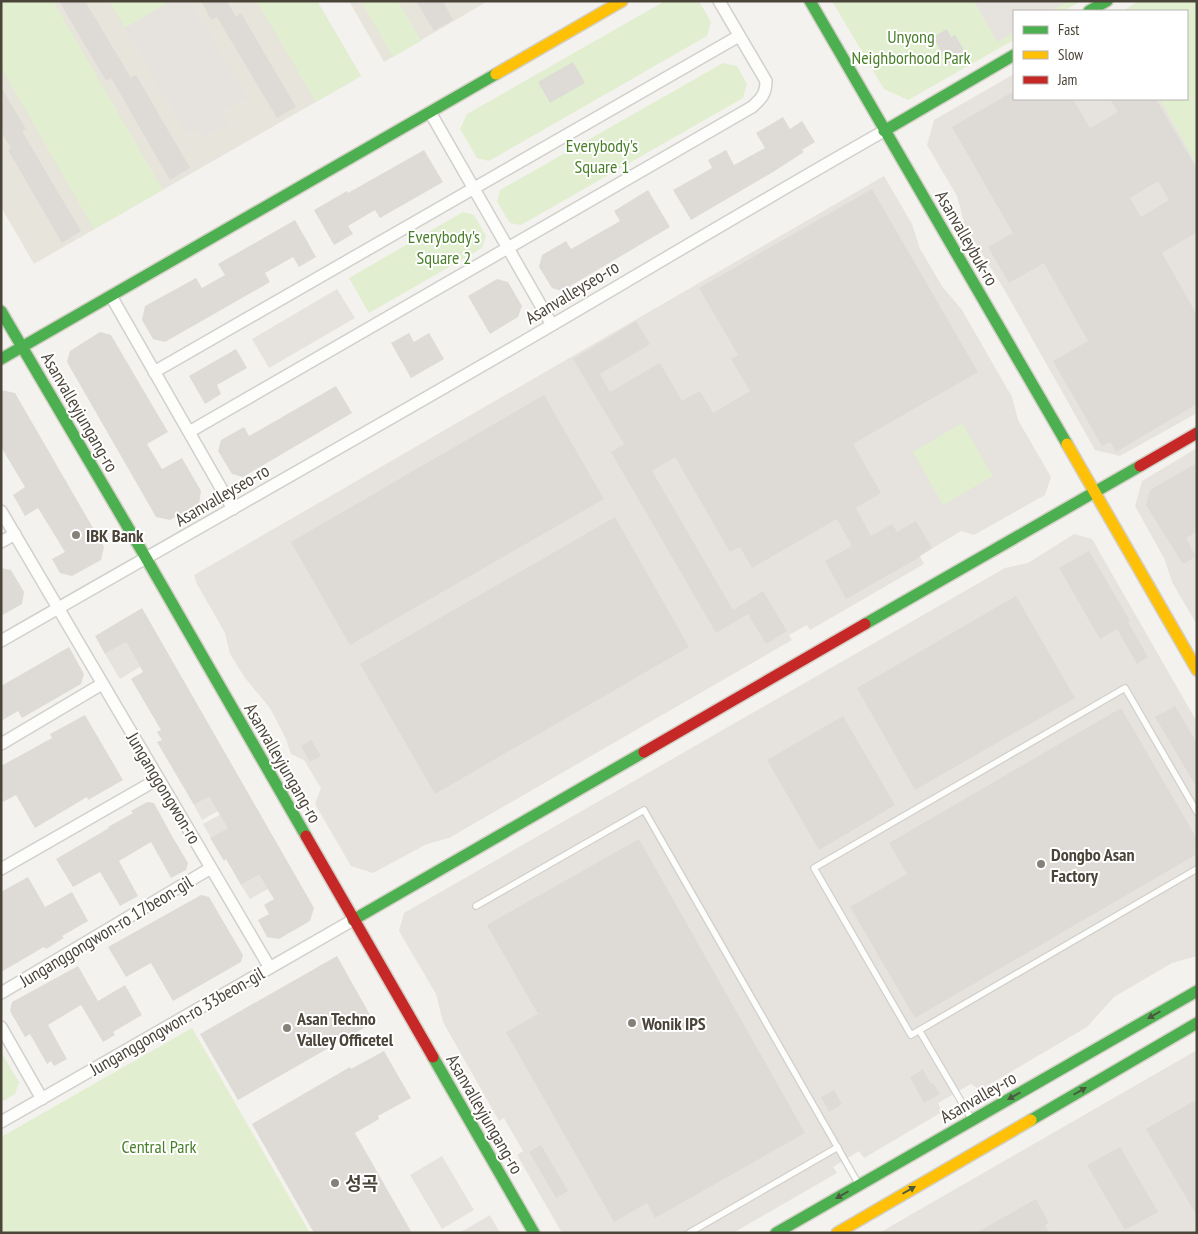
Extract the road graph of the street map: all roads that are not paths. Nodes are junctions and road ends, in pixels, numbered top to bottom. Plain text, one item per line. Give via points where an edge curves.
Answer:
1 (622, 1) edge
2 (719, 1) edge
3 (810, 1) edge
4 (1107, 1) edge
5 (1091, 10) edge
6 (739, 36) junction
7 (1013, 56) edge
8 (430, 112) junction
9 (884, 131) junction
10 (475, 189) junction
11 (508, 249) junction
12 (111, 296) junction
13 (1, 311) edge
14 (552, 325) junction
15 (22, 347) junction
16 (1, 359) edge
17 (154, 372) junction
18 (189, 432) junction
19 (1197, 433) edge
20 (1095, 492) junction
21 (233, 509) junction
22 (1, 510) edge
23 (15, 534) junction
24 (1, 542) edge
25 (146, 558) junction
26 (58, 608) junction
27 (1, 641) edge
28 (1197, 670) edge
29 (102, 684) junction
30 (1, 744) edge
31 (158, 779) junction
32 (1197, 812) edge
33 (211, 868) junction
34 (1, 869) edge
35 (1197, 869) edge
36 (476, 906) dead end
37 (353, 920) junction
38 (270, 968) junction
39 (1197, 991) edge
40 (1, 993) edge
41 (1197, 1023) edge
42 (1, 1026) edge
43 (919, 1030) junction
44 (42, 1098) junction
45 (972, 1120) junction
46 (1, 1122) edge
47 (838, 1147) junction
48 (859, 1185) junction
49 (534, 1233) edge
50 (689, 1233) edge
51 (776, 1233) edge
52 (837, 1233) edge

1 - 8 street
2 - 6 street
3 - 9 street, Asanvalleybuk-ro
4 - 5 street
6 - 10 street
6 - 11 street via 766,82 762,99
7 - 9 street, Asanvalleyseo-ro
8 - 10 street
8 - 12 street
9 - 14 street, Asanvalleyseo-ro
9 - 20 street, Asanvalleybuk-ro
10 - 11 street
10 - 17 street
11 - 14 street
11 - 18 street
12 - 15 street
12 - 17 street
13 - 15 street, Asanvalleyjungang-ro
14 - 21 street, Asanvalleyseo-ro
15 - 16 street
15 - 25 street, Asanvalleyjungang-ro
17 - 18 street
18 - 21 street
19 - 20 street
20 - 28 street, Asanvalleybuk-ro
20 - 37 street
21 - 25 street, Asanvalleyseo-ro
22 - 23 street, Junganggongwon-ro
23 - 24 street
23 - 26 street, Junganggongwon-ro
25 - 26 street
25 - 37 street, Asanvalleyjungang-ro
26 - 27 street
26 - 29 street, Junganggongwon-ro
29 - 30 street
29 - 31 street, Junganggongwon-ro
31 - 33 street, Junganggongwon-ro
31 - 34 street
32 - 43 lane via 1125,688 814,868 911,1035
33 - 38 street, Junganggongwon-ro
33 - 40 street, Junganggongwon-ro 17beon-gil
35 - 43 lane
36 - 47 lane via 644,810
37 - 38 street, Junganggongwon-ro 33beon-gil
37 - 49 street, Asanvalleyjungang-ro
38 - 44 street, Junganggongwon-ro 33beon-gil
39 -> 45 street, Asanvalley-ro
52 -> 41 street
42 - 44 street
43 - 45 lane
44 - 46 street, Junganggongwon-ro 33beon-gil
45 - 48 street, Asanvalley-ro
47 - 48 lane
47 - 50 lane
48 -> 51 street, Asanvalley-ro

